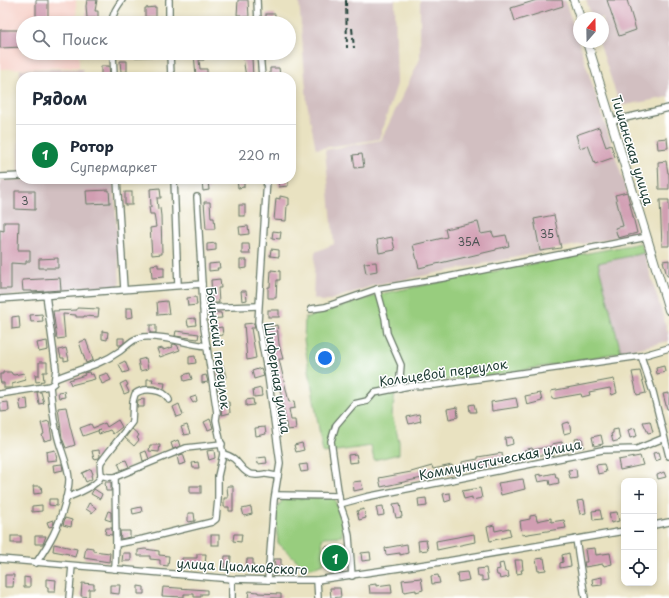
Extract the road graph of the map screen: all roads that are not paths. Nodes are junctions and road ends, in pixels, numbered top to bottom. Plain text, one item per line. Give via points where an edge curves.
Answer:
1 (122, 0) edge
2 (169, 0) edge
3 (257, 0) edge
4 (574, 0) edge
5 (578, 12) edge
6 (113, 16) edge
7 (170, 16) edge
8 (258, 16) edge
9 (589, 48) edge
10 (113, 60) edge
11 (170, 60) edge
12 (261, 60) edge
13 (114, 72) edge
14 (171, 72) edge
15 (262, 72) edge
16 (669, 108) edge
17 (612, 121) junction
18 (16, 176) edge
19 (0, 177) edge
20 (117, 184) edge
21 (174, 184) edge
22 (267, 184) edge
23 (197, 197) dead end
24 (647, 237) junction
25 (202, 284) junction
26 (178, 285) junction
27 (124, 289) junction
28 (377, 289) junction
29 (46, 295) junction
30 (0, 299) edge
31 (258, 306) junction
32 (203, 308) junction
33 (311, 309) dead end
34 (669, 310) edge
35 (207, 346) junction
36 (669, 348) edge
37 (642, 356) junction
38 (55, 379) junction
39 (50, 386) junction
40 (399, 388) junction
41 (0, 394) edge
42 (169, 400) dead end
43 (664, 438) junction
44 (222, 444) junction
45 (223, 454) junction
46 (669, 456) edge
47 (100, 475) junction
48 (278, 476) junction
49 (115, 477) junction
50 (276, 495) junction
51 (339, 496) junction
52 (66, 498) junction
53 (340, 504) junction
54 (669, 522) edge
55 (657, 524) edge
56 (621, 532) edge
57 (576, 540) junction
58 (116, 544) junction
59 (0, 559) edge
60 (36, 562) junction
61 (72, 566) junction
62 (115, 569) junction
63 (352, 576) junction
64 (232, 579) junction
65 (268, 580) junction
66 (316, 580) junction
67 (69, 598) edge
68 (232, 598) edge
69 (318, 598) edge
70 (586, 598) edge

1 - 6 street
2 - 7 street
3 - 8 street
4 - 5 main road
9 - 17 main road, Тишанская улица
10 - 13 street
11 - 14 street
12 - 15 street
16 - 17 street
17 - 24 main road, Тишанская улица
18 - 19 street
20 - 27 street
21 - 26 street
22 - 31 street, Шиферная улица
23 - 25 street
24 - 28 street
24 - 34 main road, Тишанская улица
25 - 26 street, Боинский переулок
25 - 32 street, Боинский переулок
26 - 27 street, Боинский переулок
27 - 29 street, Боинский переулок
28 - 33 street via 325,307
28 - 40 street via 387,333 401,365
29 - 30 street, Боинский переулок
29 - 38 street via 56,369
31 - 32 street
31 - 48 street, Шиферная улица via 259,331 280,463
32 - 35 street, Боинский переулок
35 - 38 street via 174,339 143,337 132,340 96,365
35 - 44 street, Боинский переулок via 216,420
36 - 37 street, Кольцевой переулок
37 - 40 street, Кольцевой переулок
37 - 43 street
38 - 39 street
39 - 41 street
39 - 52 street via 53,418 68,467
40 - 51 street, Кольцевой переулок via 374,393 367,400 354,404 336,425 331,441
42 - 47 street via 162,392 143,390 135,394 132,422 101,462
43 - 46 street
43 - 53 street, Коммунистическая улица via 637,448 602,450
44 - 45 street, Боинский переулок
44 - 49 street via 186,448
45 - 48 street via 237,460 247,472 254,475
45 - 58 street, Боинский переулок via 218,476 216,519 170,533
47 - 49 street
47 - 52 street via 99,480 90,487
48 - 50 street, Шиферная улица
49 - 58 street
50 - 51 street
50 - 65 street, Шиферная улица
51 - 53 street, Кольцевой переулок
52 - 60 street via 56,530
53 - 63 street, Кольцевой переулок via 349,536
54 - 55 street
56 - 57 street, улица Циолковского
57 - 63 street, улица Циолковского
57 - 70 street
58 - 62 street
59 - 60 street, улица Циолковского
60 - 61 street, улица Циолковского
61 - 62 street, улица Циолковского
61 - 67 street
62 - 64 street, улица Циолковского
63 - 66 street, улица Циолковского
64 - 65 street, улица Циолковского
64 - 68 street
65 - 66 street, улица Циолковского
66 - 69 street

